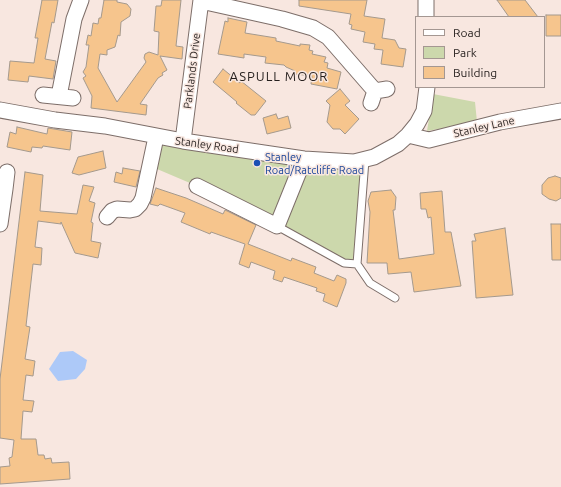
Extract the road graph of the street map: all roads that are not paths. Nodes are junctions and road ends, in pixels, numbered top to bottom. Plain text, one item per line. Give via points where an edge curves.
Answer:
1 (81, 0) edge
2 (426, 0) edge
3 (201, 1) edge
4 (426, 16) edge
5 (427, 88) edge
6 (378, 94) dead end
7 (43, 95) dead end
8 (0, 110) edge
9 (561, 111) edge
10 (408, 135) junction
11 (156, 137) junction
12 (183, 141) junction
13 (304, 159) junction
14 (365, 160) junction
15 (7, 172) dead end
16 (197, 186) dead end
17 (2, 188) edge
18 (107, 217) dead end
19 (0, 224) edge
20 (277, 226) junction
21 (357, 264) junction
22 (395, 298) dead end

1 - 7 street via 74,19 66,97
2 - 4 street
3 - 6 street via 313,28 328,37
3 - 12 street, Parklands Drive
5 - 10 street, Stanley Road via 424,111
8 - 11 street, Stanley Road via 106,126
9 - 10 street, Stanley Lane via 500,122 429,140
10 - 14 street, Stanley Road via 387,151
11 - 12 street, Stanley Road
11 - 18 street via 140,204 130,210 117,209
12 - 13 street, Stanley Road
13 - 14 street, Stanley Road via 354,162
13 - 20 street
14 - 21 lane
15 - 17 street
16 - 20 street
17 - 19 street
20 - 21 lane via 344,263
21 - 22 lane via 370,283

